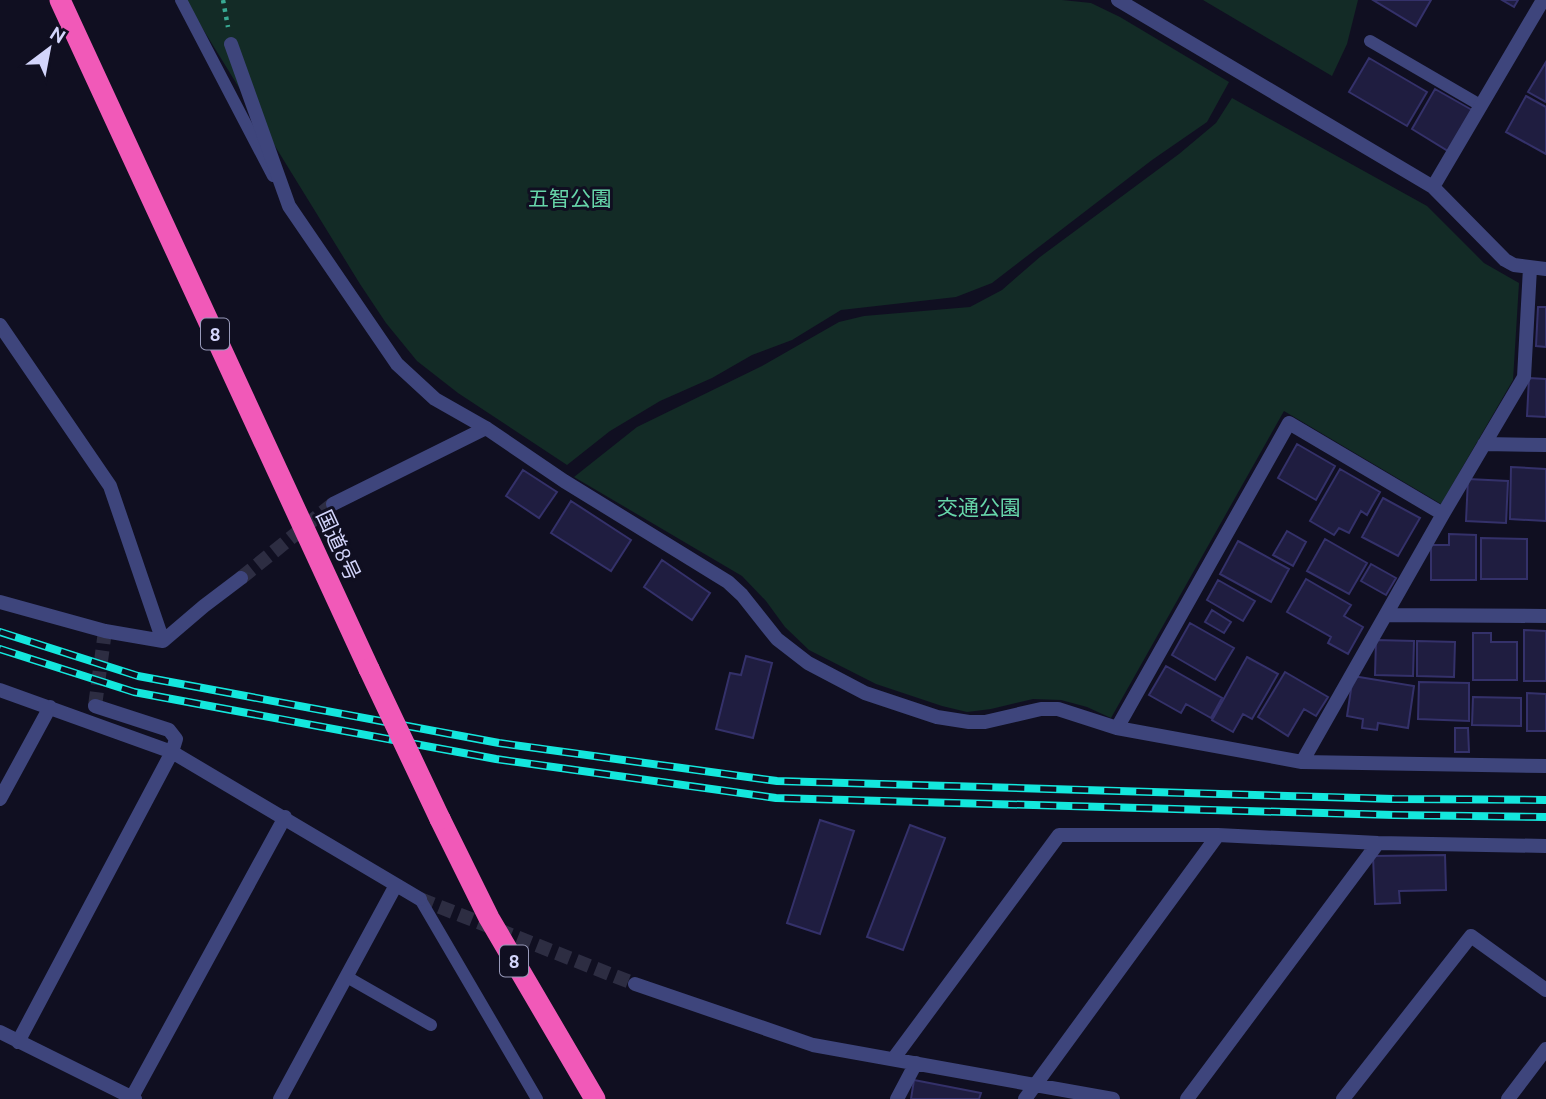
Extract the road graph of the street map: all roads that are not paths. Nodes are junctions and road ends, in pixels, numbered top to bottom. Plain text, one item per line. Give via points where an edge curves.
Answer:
1 (60, 0) edge
2 (181, 0) edge
3 (1118, 0) edge
4 (1543, 0) edge
5 (1370, 41) dead end
6 (231, 44) road end
7 (1480, 105) junction
8 (1433, 187) junction
9 (289, 205) junction
10 (1530, 268) junction
11 (1546, 269) edge
12 (0, 325) edge
13 (486, 428) junction
14 (1484, 443) junction
15 (1546, 445) edge
16 (333, 504) tunnel mouth
17 (1443, 514) junction
18 (241, 578) tunnel mouth
19 (0, 602) edge
20 (1386, 615) junction
21 (1546, 616) edge
22 (163, 641) junction
23 (0, 690) edge
24 (95, 706) dead end
25 (50, 707) junction
26 (1117, 728) junction
27 (172, 752) junction
28 (1302, 762) junction
29 (1546, 766) edge
30 (0, 799) edge
31 (285, 817) junction
32 (1218, 835) junction
33 (1378, 843) junction
34 (1546, 846) edge
35 (396, 885) junction
36 (420, 899) joint
37 (347, 977) junction
38 (635, 984) tunnel mouth
39 (1546, 990) edge
40 (431, 1025) dead end
41 (0, 1032) edge
42 (18, 1042) junction
43 (1546, 1049) edge
44 (894, 1058) junction
45 (916, 1062) junction
46 (1036, 1084) junction
47 (133, 1098) edge
48 (280, 1099) edge
49 (537, 1099) edge
50 (595, 1099) edge
51 (897, 1099) edge
52 (1025, 1099) edge
53 (1112, 1099) edge
54 (1187, 1099) edge
55 (1343, 1099) edge
56 (1508, 1099) edge

1 - 50 highway, 国道8号 / 8, bridge via 440,819 489,918
2 - 9 lane
3 - 8 street
4 - 7 street
5 - 7 lane
6 - 9 street
7 - 8 street
8 - 10 street via 1498,255
9 - 13 street via 397,364 435,399
10 - 11 street
10 - 14 street via 1524,377
12 - 22 street via 110,486
13 - 16 street
13 - 26 street via 728,582 777,639 807,663 865,693 954,720 985,722 1058,709
14 - 15 street
14 - 17 street
17 - 20 street
17 - 26 street via 1289,423
18 - 22 street
19 - 22 street via 105,631
20 - 21 street
20 - 28 street
23 - 25 street
24 - 27 street via 169,730 177,739
25 - 27 street
25 - 30 street
26 - 28 street
27 - 31 street
27 - 42 street
28 - 29 street
31 - 35 street
31 - 47 street
32 - 33 street
32 - 44 street via 1059,835
32 - 46 street
33 - 34 street
33 - 54 street
35 - 36 street
35 - 37 street
36 - 49 lane
37 - 40 lane
37 - 48 street
38 - 44 street via 813,1045
39 - 55 street via 1471,936
41 - 42 street
42 - 47 street
43 - 56 street
44 - 45 street
45 - 46 street
45 - 51 street
46 - 52 street
46 - 53 street

